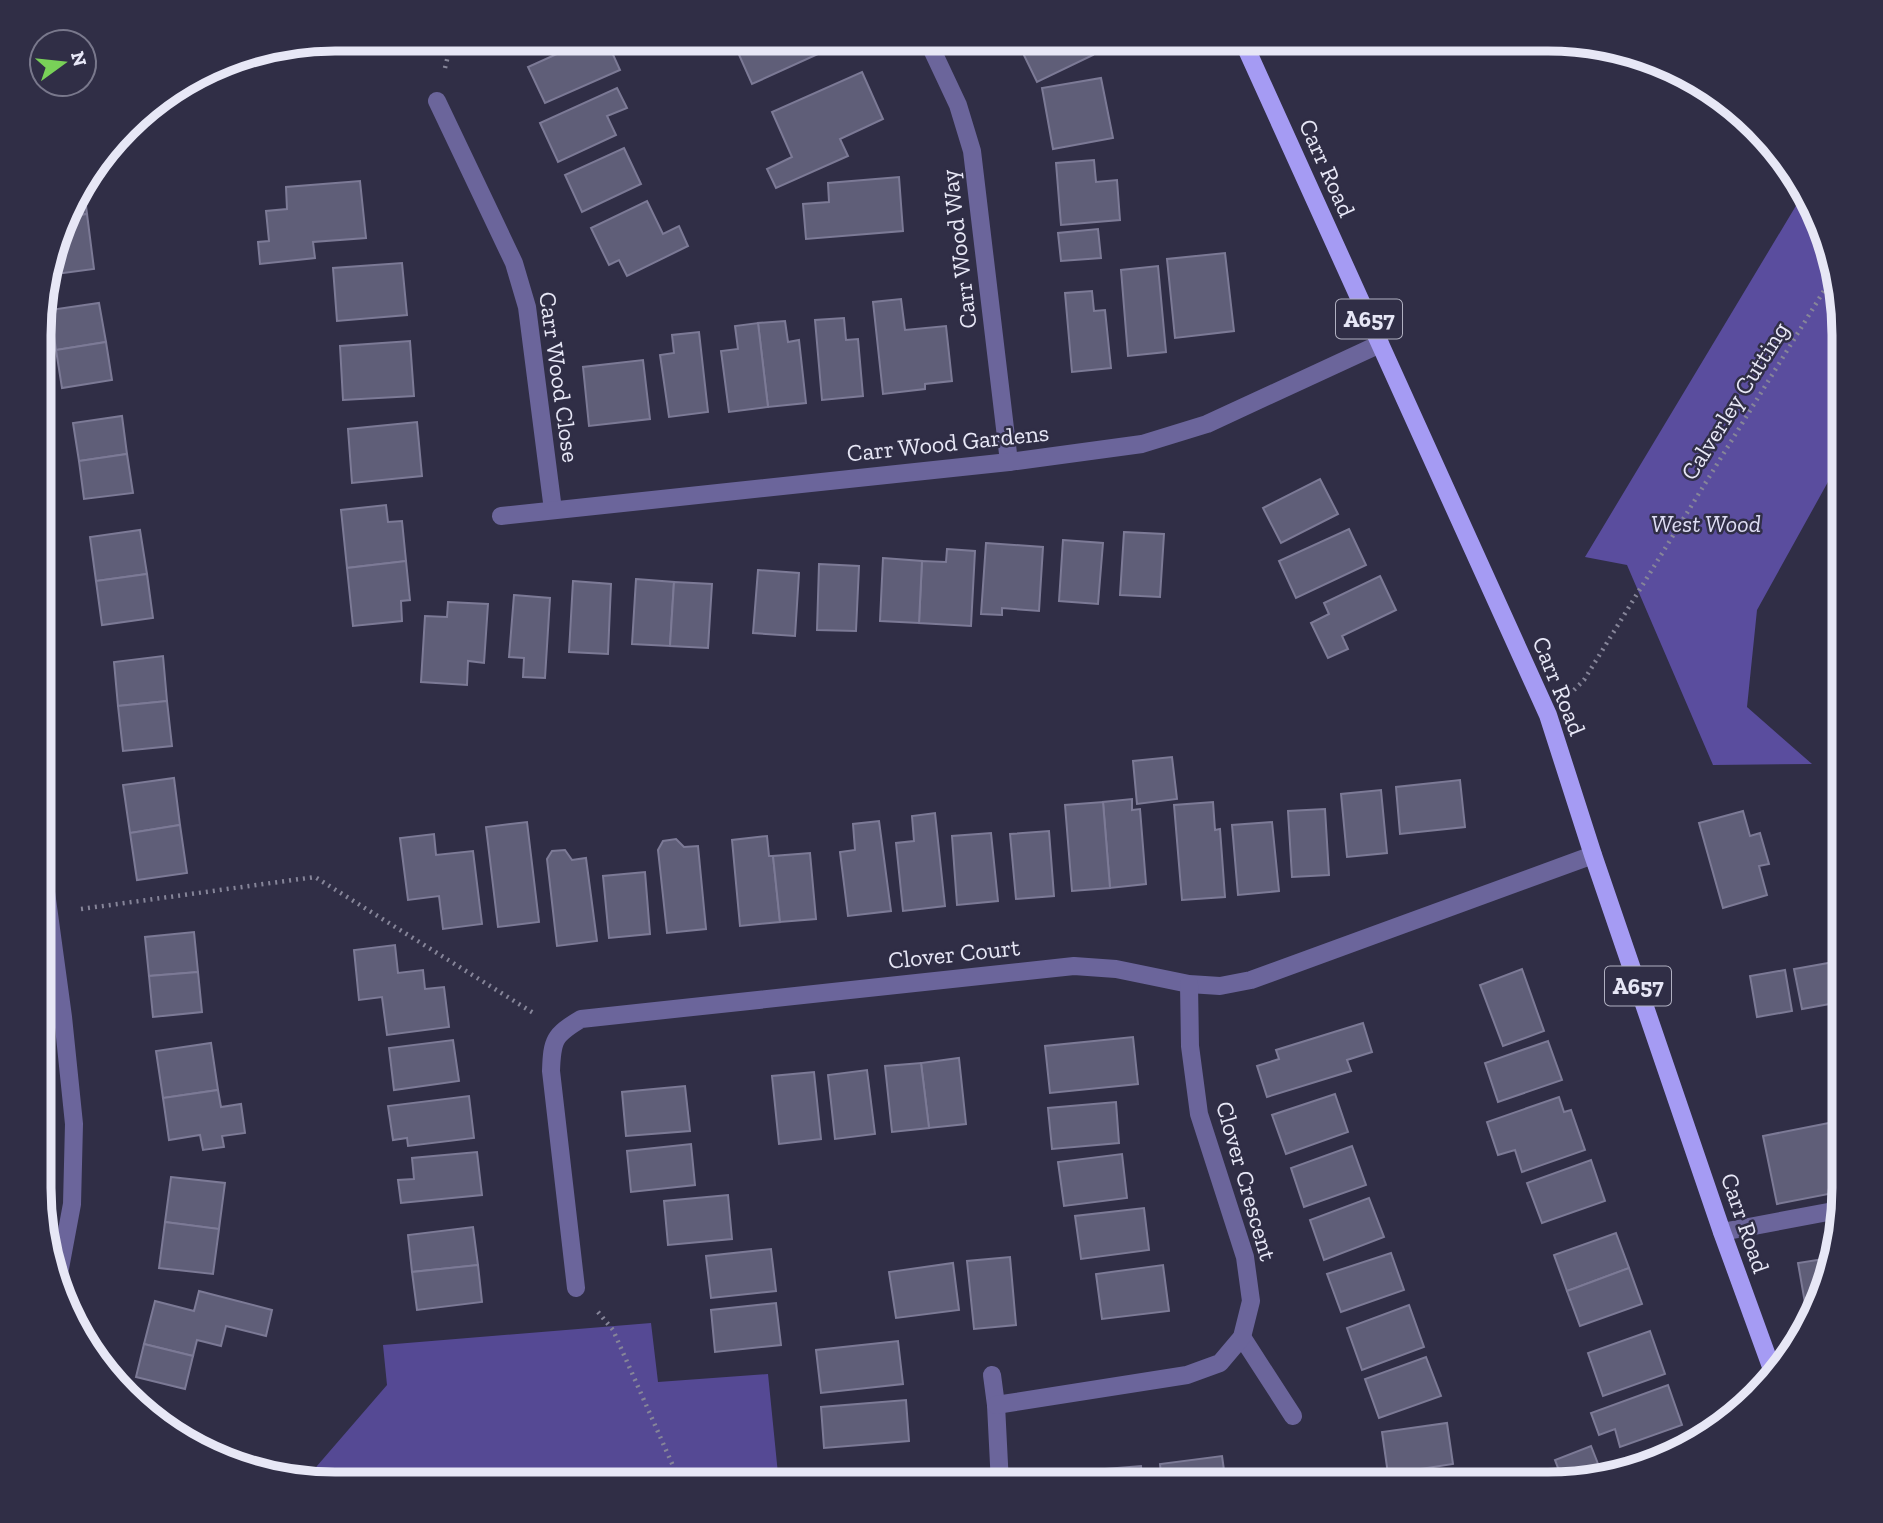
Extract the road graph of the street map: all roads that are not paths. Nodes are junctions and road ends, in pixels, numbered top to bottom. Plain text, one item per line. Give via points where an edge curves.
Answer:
1 (934, 51) edge
2 (1247, 51) edge
3 (437, 101) dead end
4 (1380, 344) junction
5 (1009, 462) junction
6 (553, 510) junction
7 (502, 516) dead end
8 (1593, 855) junction
9 (51, 931) edge
10 (1189, 984) junction
11 (1832, 1211) edge
12 (1722, 1231) junction
13 (61, 1264) edge
14 (576, 1288) road end
15 (1242, 1337) junction
16 (1770, 1365) edge
17 (992, 1375) dead end
18 (996, 1405) junction
19 (1293, 1416) dead end
20 (999, 1472) edge

1 - 5 street, Carr Wood Way via 958,104 972,151
2 - 4 main road, Carr Road / A657
3 - 6 street, Carr Wood Close via 514,263 527,307
4 - 5 street, Carr Wood Gardens via 1208,424 1142,444
4 - 8 main road, Carr Road / A657 via 1548,715
5 - 6 street, Carr Wood Gardens
6 - 7 street, Carr Wood Gardens
8 - 10 street, Clover Court via 1251,980 1220,986
8 - 12 main road, Carr Road / A657
9 - 13 street via 74,1124 72,1203
10 - 14 street, Clover Court via 1074,965 581,1018 562,1031 551,1048
10 - 15 street, Clover Crescent via 1190,1046 1199,1114 1245,1257 1251,1301
11 - 12 street
12 - 16 main road, Carr Road / A657
15 - 18 street, Clover Crescent via 1220,1363 1187,1375
15 - 19 street
17 - 18 street
18 - 20 street

